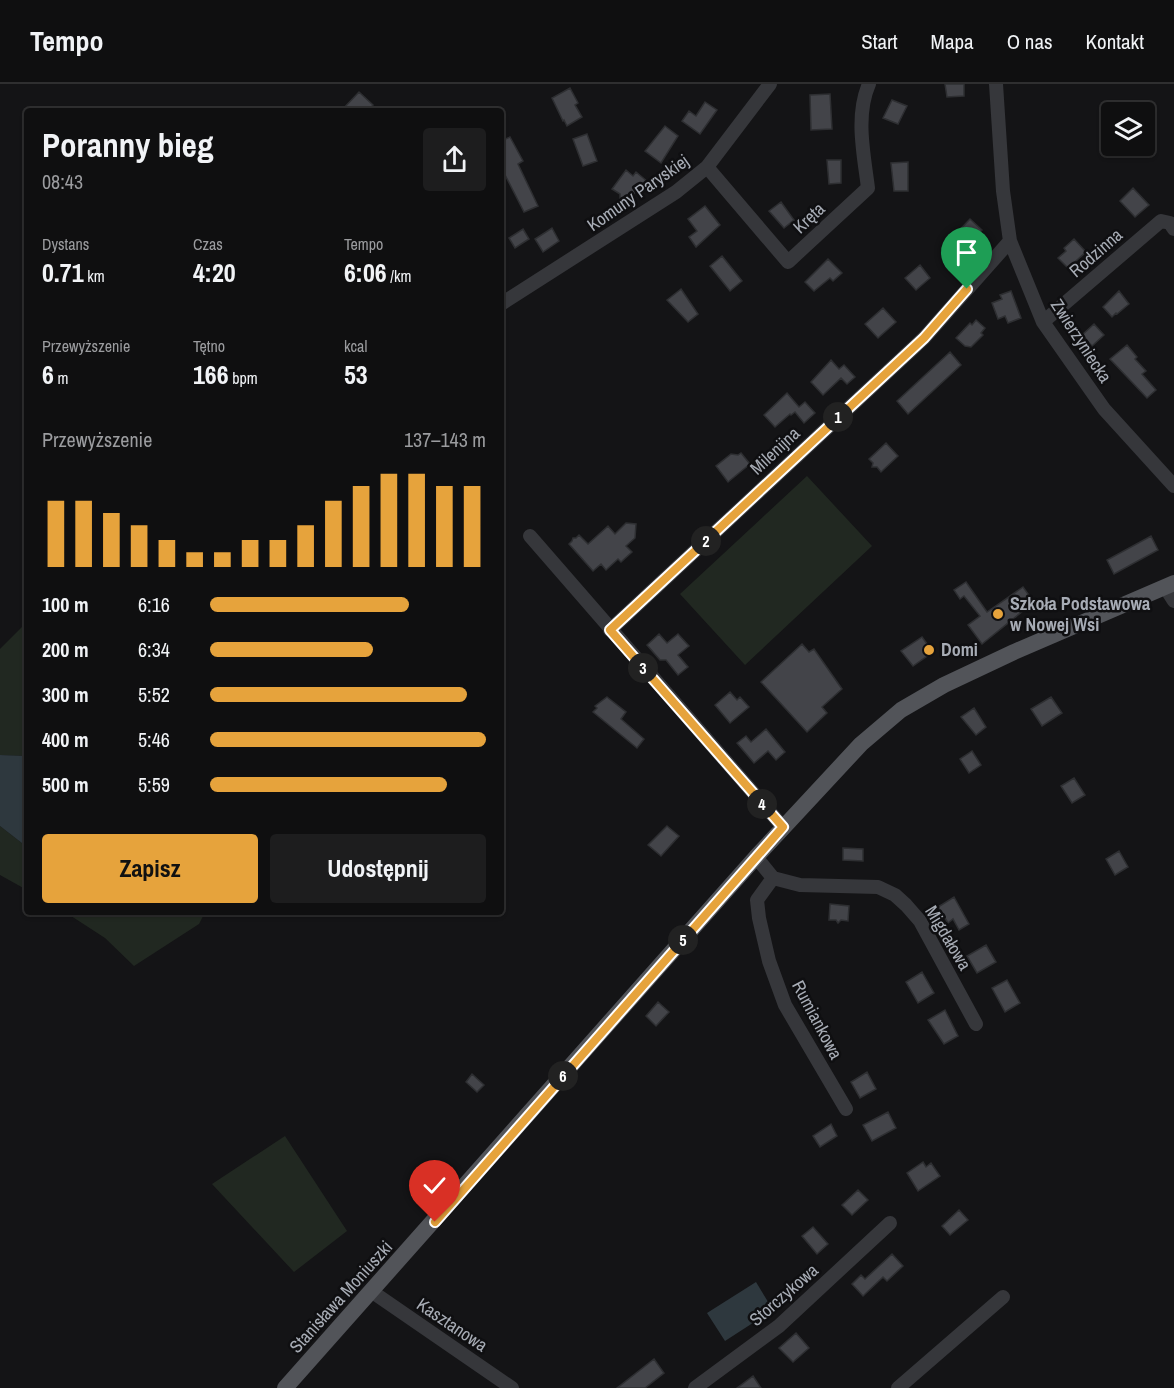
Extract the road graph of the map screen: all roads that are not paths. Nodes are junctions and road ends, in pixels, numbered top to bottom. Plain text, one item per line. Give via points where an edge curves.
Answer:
1 (770, 84) edge
2 (870, 84) edge
3 (996, 84) edge
4 (706, 167) junction
5 (1174, 229) edge
6 (1010, 241) junction
7 (504, 302) edge
8 (1043, 322) junction
9 (1174, 486) edge
10 (530, 536) dead end
11 (1171, 590) edge
12 (610, 630) junction
13 (783, 827) junction
14 (756, 857) junction
15 (773, 878) junction
16 (976, 1024) dead end
17 (846, 1109) dead end
18 (890, 1223) dead end
19 (371, 1291) junction
20 (1003, 1297) dead end
21 (285, 1388) edge
22 (512, 1388) edge
23 (695, 1388) edge
24 (898, 1388) edge

1 - 4 street, Komuny Paryskiej
2 - 4 street, Kręta via 863,99 862,138 868,188 788,262
3 - 6 street, Zwierzyniecka
4 - 7 street, Komuny Paryskiej via 650,210
5 - 8 street, Rodzinna via 1161,221
6 - 8 street, Zwierzyniecka
6 - 12 street, Milenijna via 924,338
8 - 9 street, Zwierzyniecka via 1104,409
10 - 12 street
11 - 13 main road, Stanisława Moniuszki via 1004,656 901,710 861,744
12 - 13 street
13 - 14 main road, Stanisława Moniuszki
14 - 15 street
14 - 19 main road, Stanisława Moniuszki
15 - 16 street, Migdałowa via 800,885 878,887 895,895 920,921
15 - 17 street, Rumiankowa via 757,900 769,961 785,1005
18 - 23 street, Storczykowa via 779,1326
19 - 21 main road, Stanisława Moniuszki
19 - 22 street, Kasztanowa
20 - 24 street

